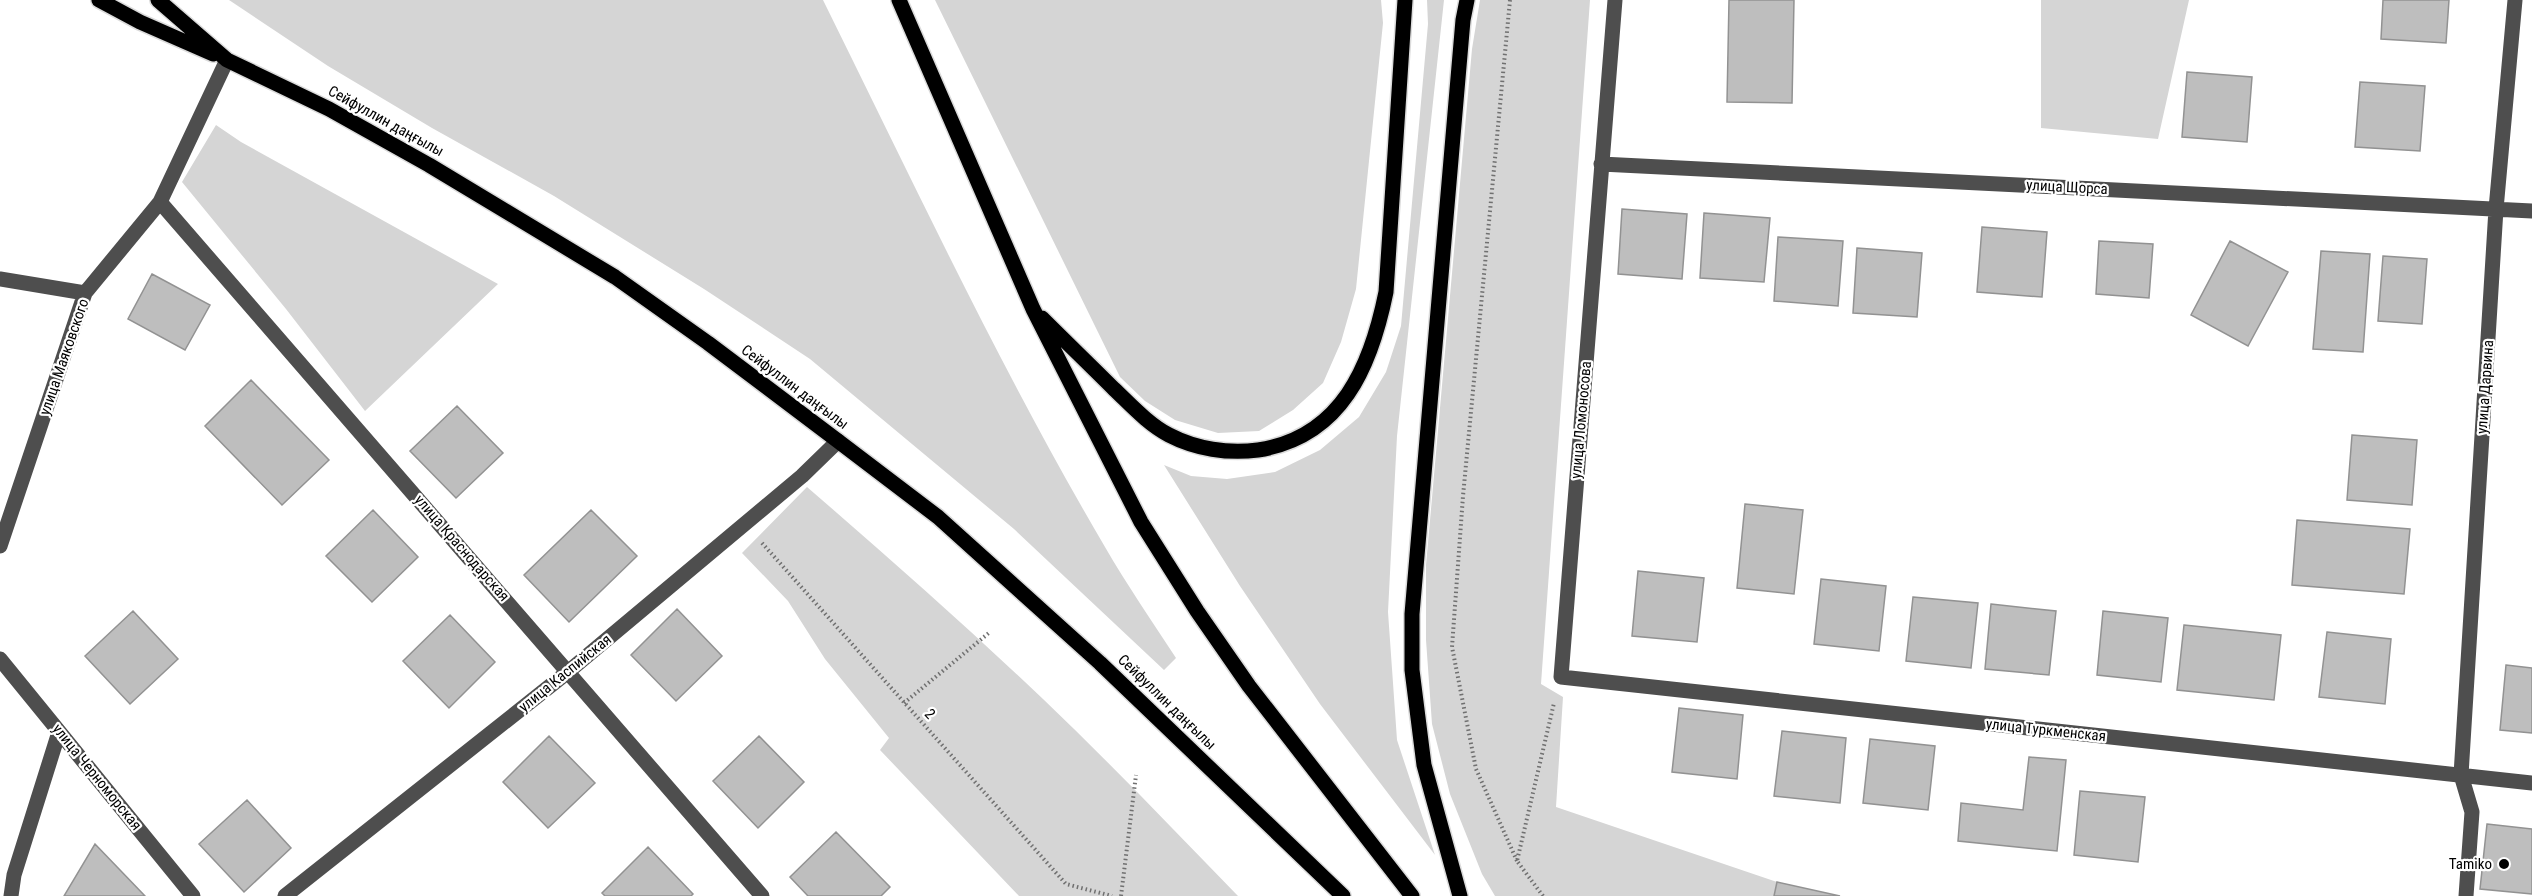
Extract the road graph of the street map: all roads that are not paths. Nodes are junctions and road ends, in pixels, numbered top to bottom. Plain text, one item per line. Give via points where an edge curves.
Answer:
1 (99, 0) edge
2 (158, 0) edge
3 (899, 0) edge
4 (1405, 0) edge
5 (1467, 0) edge
6 (1615, 0) edge
7 (2515, 0) edge
8 (227, 60) junction
9 (1601, 164) junction
10 (160, 202) junction
11 (2496, 209) junction
12 (2532, 212) edge
13 (0, 279) edge
14 (85, 293) junction
15 (1033, 309) junction
16 (838, 441) junction
17 (0, 546) edge
18 (0, 659) edge
19 (568, 671) junction
20 (1561, 677) joint
21 (59, 732) junction
22 (2462, 775) junction
23 (2532, 783) edge
24 (11, 896) edge
25 (193, 896) edge
26 (285, 896) edge
27 (762, 896) edge
28 (1342, 896) edge
29 (1412, 896) edge
30 (1460, 896) edge
31 (2466, 896) edge

1 - 8 main road
2 - 8 main road, Сейфуллин даңғылы
3 - 15 main road
4 - 15 main road via 1386,292 1378,330 1363,368 1348,396 1326,420 1301,437 1241,452 1206,449 1169,435 1142,417
5 - 30 main road via 1412,614 1412,670 1424,765
6 - 9 street, улица Ломоносова
7 - 11 street, улица Дарвина
8 - 10 street, улица Маяковского
8 - 16 main road, Сейфуллин даңғылы via 329,109 615,277
9 - 11 street, улица Щорса
9 - 20 street, улица Ломоносова
10 - 14 street, улица Маяковского
10 - 19 street, улица Краснодарская
11 - 12 street, улица Щорса
11 - 22 street, улица Дарвина
13 - 14 street
14 - 17 street, улица Маяковского
15 - 29 main road via 1141,522 1197,611 1249,686
16 - 19 street, улица Каспийская via 802,476
16 - 28 main road, Сейфуллин даңғылы via 938,518 1100,663
18 - 21 street, улица Черноморская
19 - 26 street, улица Каспийская
19 - 27 street, улица Краснодарская
20 - 22 street, улица Туркменская
21 - 24 street via 14,875
21 - 25 street, улица Черноморская
22 - 23 street, улица Туркменская
22 - 31 street, улица Дарвина via 2472,812

